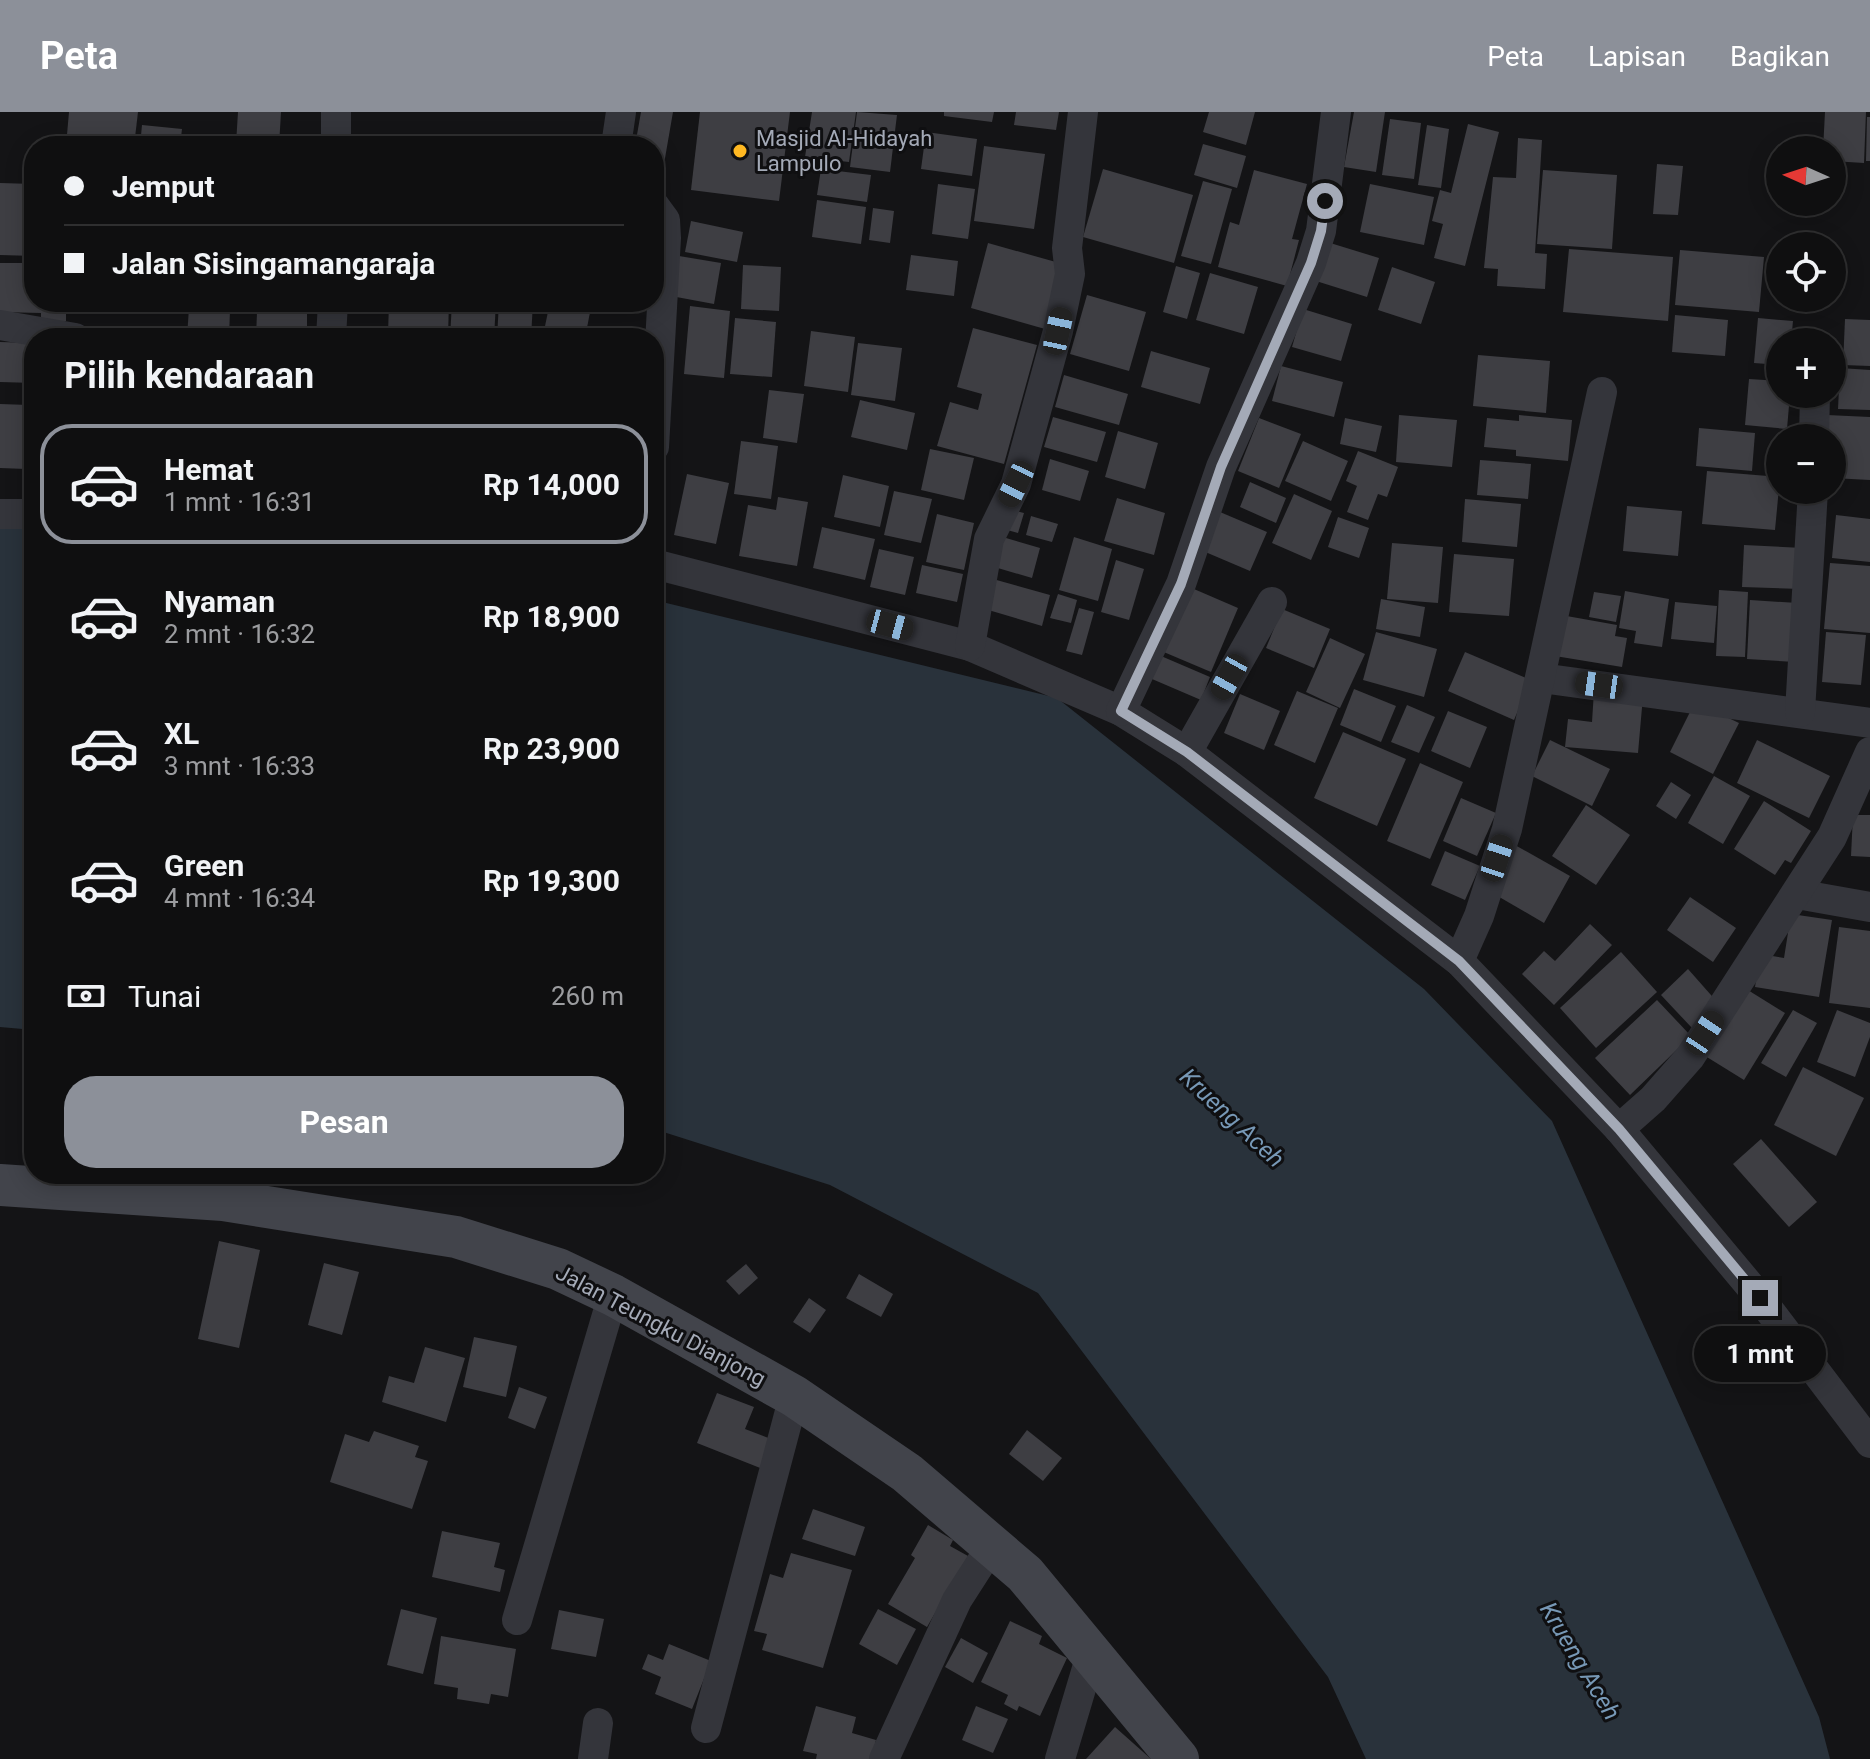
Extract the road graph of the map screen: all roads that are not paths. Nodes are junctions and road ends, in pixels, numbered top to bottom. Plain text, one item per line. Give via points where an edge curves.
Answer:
1 (336, 112) edge
2 (621, 112) edge
3 (1083, 112) edge
4 (1336, 112) edge
5 (336, 136) edge
6 (617, 136) edge
7 (664, 219) edge
8 (664, 273) edge
9 (0, 325) edge
10 (24, 329) edge
11 (1602, 392) dead end
12 (1812, 504) edge
13 (0, 514) edge
14 (24, 514) edge
15 (664, 567) edge
16 (1272, 602) dead end
17 (970, 646) junction
18 (1541, 678) junction
19 (1121, 711) junction
20 (1800, 712) junction
21 (1870, 723) edge
22 (1187, 752) junction
23 (1870, 752) edge
24 (1797, 894) junction
25 (1870, 907) edge
26 (1459, 961) junction
27 (1619, 1129) junction
28 (0, 1185) edge
29 (613, 1295) junction
30 (794, 1396) junction
31 (1870, 1443) edge
32 (993, 1544) junction
33 (517, 1620) dead end
34 (1091, 1655) junction
35 (598, 1723) dead end
36 (706, 1728) dead end
37 (593, 1759) edge
38 (884, 1759) edge
39 (1060, 1759) edge
40 (1178, 1759) edge

1 - 5 street
2 - 6 street
3 - 17 street via 1068,240 1070,274 1058,331 1016,484 989,539
4 - 19 street via 1321,231 1311,263 1221,467 1181,584
7 - 8 street
9 - 10 street
11 - 18 street
12 - 20 street
13 - 14 street
15 - 17 street
16 - 22 street
17 - 19 street
18 - 20 street
18 - 26 street via 1507,829
19 - 22 street
20 - 21 street
22 - 26 street
23 - 24 street via 1832,837
24 - 25 street
24 - 27 street via 1690,1057
26 - 27 street
27 - 31 street via 1760,1298
28 - 29 street, Jalan Teungku Dianjong via 223,1200 456,1237 558,1269
29 - 30 street, Jalan Teungku Dianjong
29 - 33 street
30 - 32 street, Jalan Teungku Dianjong via 907,1473
30 - 36 street
32 - 34 street, Jalan Teungku Dianjong via 1025,1574
32 - 38 street via 957,1600
34 - 39 street
34 - 40 street, Jalan Teungku Dianjong
35 - 37 street

